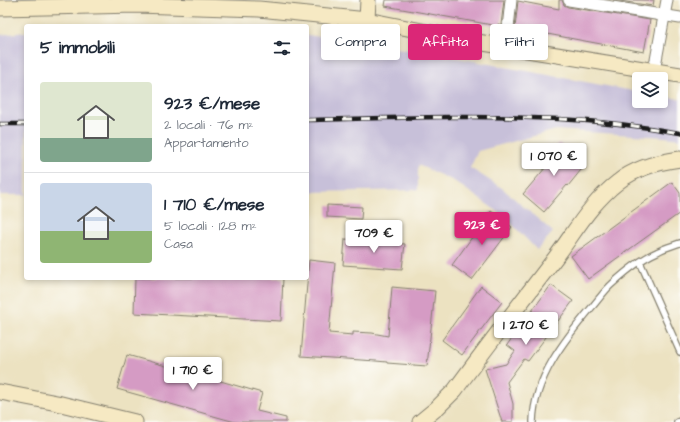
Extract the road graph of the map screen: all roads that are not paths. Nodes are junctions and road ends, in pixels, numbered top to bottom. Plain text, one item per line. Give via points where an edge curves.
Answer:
1 (368, 0) edge
2 (511, 0) edge
3 (569, 0) edge
4 (667, 0) edge
5 (137, 2) edge
6 (259, 4) edge
7 (0, 8) edge
8 (664, 16) junction
9 (680, 18) edge
10 (367, 20) junction
11 (508, 24) edge
12 (490, 44) edge
13 (548, 54) edge
14 (654, 71) junction
15 (680, 75) edge
16 (680, 159) edge
17 (680, 243) edge
18 (640, 262) junction
19 (680, 352) edge
20 (0, 392) edge
21 (680, 420) edge
22 (134, 422) edge
23 (420, 422) edge
24 (533, 422) edge
25 (677, 422) edge

1 - 10 main road
2 - 11 street
3 - 8 street
4 - 8 street
5 - 6 main road
5 - 7 main road
6 - 10 main road
8 - 9 street
8 - 14 street
10 - 12 main road
13 - 14 main road
14 - 15 main road
16 - 23 main road via 641,169 619,181 601,196 454,390
17 - 18 lane
18 - 19 lane
18 - 24 lane via 611,285 573,330 542,382
20 - 22 main road
21 - 25 lane

